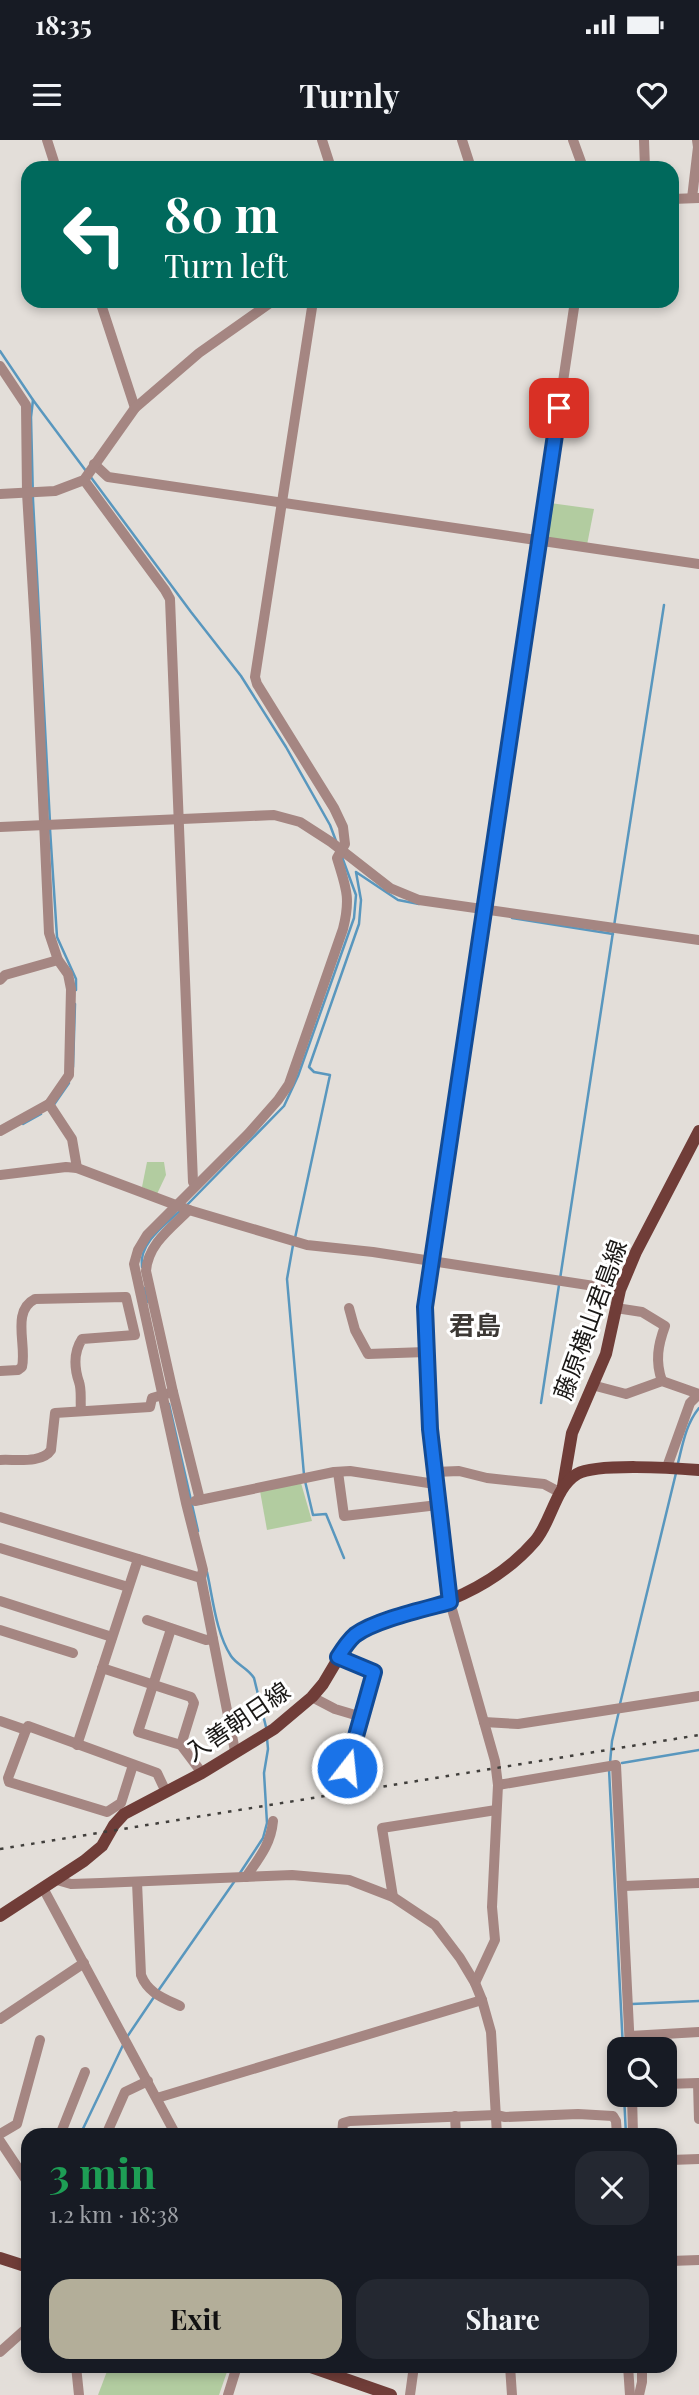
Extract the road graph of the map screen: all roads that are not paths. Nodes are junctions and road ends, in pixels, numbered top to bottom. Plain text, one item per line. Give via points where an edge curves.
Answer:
1 (47, 140) edge
2 (322, 140) edge
3 (462, 140) edge
4 (573, 140) edge
5 (644, 140) edge
6 (697, 140) edge
7 (54, 161) edge
8 (329, 161) edge
9 (469, 161) edge
10 (581, 161) edge
11 (645, 161) edge
12 (695, 198) edge
13 (102, 308) edge
14 (263, 308) edge
15 (312, 308) edge
16 (574, 308) edge
17 (0, 366) edge
18 (135, 408) junction
19 (94, 464) junction
20 (85, 480) junction
21 (27, 493) junction
22 (0, 494) edge
23 (283, 503) junction
24 (539, 541) junction
25 (699, 564) edge
26 (180, 819) junction
27 (43, 825) junction
28 (0, 827) edge
29 (342, 851) junction
30 (483, 909) junction
31 (699, 940) edge
32 (58, 960) junction
33 (0, 979) edge
34 (49, 1104) junction
35 (0, 1131) edge
36 (699, 1131) edge
37 (76, 1168) junction
38 (0, 1175) edge
39 (195, 1185) junction
40 (177, 1204) junction
41 (189, 1210) junction
42 (430, 1261) junction
43 (620, 1290) junction
44 (349, 1308) dead end
45 (616, 1308) junction
46 (426, 1352) junction
47 (0, 1371) edge
48 (662, 1381) junction
49 (592, 1385) junction
50 (173, 1392) junction
51 (161, 1394) junction
52 (699, 1394) edge
53 (80, 1410) junction
54 (0, 1460) edge
55 (667, 1467) junction
56 (692, 1469) edge
57 (338, 1472) junction
58 (435, 1472) junction
59 (435, 1484) junction
60 (561, 1493) junction
61 (200, 1500) junction
62 (186, 1503) junction
63 (438, 1506) junction
64 (0, 1517) edge
65 (0, 1548) edge
66 (138, 1559) junction
67 (201, 1578) junction
68 (128, 1587) junction
69 (0, 1601) edge
70 (450, 1602) junction
71 (147, 1620) dead end
72 (171, 1629) junction
73 (0, 1630) edge
74 (112, 1637) junction
75 (213, 1639) junction
76 (73, 1653) dead end
77 (338, 1657) junction
78 (102, 1668) junction
79 (153, 1684) junction
80 (699, 1696) edge
81 (312, 1697) junction
82 (362, 1717) junction
83 (0, 1721) edge
84 (484, 1722) junction
85 (26, 1730) junction
86 (77, 1745) junction
87 (181, 1745) junction
88 (235, 1751) junction
89 (133, 1765) junction
90 (347, 1768) dead end
91 (202, 1773) junction
92 (498, 1785) junction
93 (166, 1792) junction
94 (496, 1810) junction
95 (273, 1821) dead end
96 (246, 1877) junction
97 (57, 1880) junction
98 (137, 1882) junction
99 (699, 1883) edge
100 (624, 1886) junction
101 (43, 1888) junction
102 (393, 1897) junction
103 (0, 1916) edge
104 (84, 1964) junction
105 (475, 1983) junction
106 (482, 2000) junction
107 (180, 2006) dead end
108 (0, 2019) edge
109 (699, 2032) edge
110 (630, 2036) joint
111 (40, 2040) dead end
112 (85, 2072) dead end
113 (148, 2081) junction
114 (698, 2083) edge
115 (677, 2084) edge
116 (157, 2098) junction
117 (633, 2107) edge
118 (496, 2115) junction
119 (455, 2116) junction
120 (699, 2119) edge
121 (63, 2128) edge
122 (109, 2128) edge
123 (172, 2128) edge
124 (343, 2128) edge
125 (456, 2128) edge
126 (497, 2128) edge
127 (616, 2128) edge
128 (634, 2128) edge
129 (0, 2134) edge
130 (0, 2141) edge
131 (699, 2159) edge
132 (677, 2160) edge
133 (21, 2172) edge
134 (0, 2258) edge
135 (699, 2260) edge
136 (677, 2261) edge
137 (21, 2265) edge
138 (21, 2333) edge
139 (0, 2352) edge
140 (77, 2373) edge
141 (235, 2373) edge
142 (328, 2373) edge
143 (413, 2373) edge
144 (510, 2373) edge
145 (628, 2373) edge
146 (642, 2373) edge
147 (79, 2395) edge
148 (228, 2395) edge
149 (391, 2395) edge
150 (410, 2395) edge
151 (512, 2395) edge
152 (630, 2395) edge
153 (639, 2395) edge

1 - 7 street
2 - 8 street
3 - 9 street
4 - 10 street
5 - 11 street
6 - 12 street
13 - 18 street
14 - 18 street via 199,353
15 - 23 street
16 - 24 street
17 - 21 street via 26,405
18 - 19 street
19 - 20 street
19 - 23 street via 108,477
20 - 21 street via 55,491
20 - 26 street via 170,599
21 - 22 street
21 - 27 street
23 - 24 street
23 - 29 street via 255,677 334,807 343,827
24 - 25 street
24 - 30 street
26 - 27 street
26 - 29 street via 274,815 300,822
26 - 39 street
27 - 28 street
27 - 32 street via 49,933
29 - 30 street via 390,888 419,900
29 - 39 street via 337,858 348,906 343,929 289,1084 248,1134
30 - 31 street
30 - 42 street
32 - 33 street
32 - 34 street via 71,989 71,1054 69,1075
34 - 35 street
34 - 37 street via 72,1139
36 - 43 main road, 藤原横山君島線
37 - 38 street
37 - 40 street
39 - 40 street
40 - 41 street
40 - 51 street via 147,1235 134,1264
41 - 42 street via 307,1245
41 - 50 street via 156,1243 146,1271
42 - 43 street
42 - 46 street
43 - 45 main road, 藤原横山君島線
44 - 46 street via 368,1354
45 - 48 street via 642,1312 665,1326 658,1344
45 - 49 main road, 藤原横山君島線 via 606,1354
46 - 58 street
47 - 53 street via 22,1367 22,1315 28,1303 35,1299 126,1297 135,1335 80,1342 75,1359
48 - 49 street via 626,1394
48 - 52 street
49 - 60 main road, 藤原横山君島線 via 572,1433
50 - 51 street
50 - 61 street
51 - 53 street via 152,1398 150,1407
51 - 62 street
52 - 55 street via 690,1403
53 - 54 street via 55,1413 51,1450 45,1457
55 - 56 main road, 入善朝日線
55 - 60 main road, 入善朝日線 via 583,1471 566,1483
57 - 59 street
57 - 61 street
57 - 63 street via 344,1516
58 - 59 street
58 - 60 street via 459,1471 544,1484
59 - 63 street
60 - 70 main road, 入善朝日線 via 542,1532 513,1564
61 - 62 street
62 - 67 street via 204,1570
63 - 70 street
64 - 66 street
65 - 68 street
66 - 67 street
66 - 68 street
67 - 75 street
68 - 74 street
69 - 74 street
70 - 77 main road, 入善朝日線 via 368,1627 348,1642
70 - 84 street
71 - 72 street
72 - 75 street
72 - 79 street
73 - 76 street
74 - 78 street
75 - 88 street
77 - 81 main road, 入善朝日線
77 - 82 street via 374,1672
78 - 79 street
78 - 86 street
79 - 87 street via 191,1697 194,1703
79 - 87 street via 138,1732
80 - 84 street via 518,1724
81 - 82 street
81 - 88 main road, 入善朝日線 via 274,1729
82 - 90 street
83 - 85 street
84 - 92 street
85 - 86 street via 28,1726
85 - 89 street via 9,1782 107,1812 121,1803
86 - 89 street
87 - 91 street
88 - 91 main road, 入善朝日線
89 - 93 street via 157,1773
91 - 93 main road, 入善朝日線
92 - 94 street
92 - 100 street via 616,1765
93 - 97 main road, 入善朝日線 via 124,1814 102,1846
94 - 102 street via 382,1828
94 - 105 street via 495,1940
95 - 96 street via 267,1846
96 - 98 street
96 - 102 street via 349,1880
97 - 98 street via 71,1884
97 - 101 main road, 入善朝日線
98 - 107 street via 141,1975 152,1993
99 - 100 street
100 - 110 street
101 - 103 main road, 入善朝日線
101 - 104 street
102 - 105 street via 435,1925
104 - 108 street
104 - 113 street
105 - 106 street
106 - 116 street
106 - 118 street via 491,2032
109 - 110 street
111 - 129 street via 17,2124
112 - 121 street
113 - 116 street
113 - 122 street via 125,2092
114 - 115 street
114 - 120 street
116 - 123 street
117 - 128 street
118 - 119 street
118 - 126 street
118 - 127 street via 613,2116
119 - 124 street via 350,2121
119 - 125 street
130 - 133 street
131 - 132 street
134 - 137 main road
135 - 136 street
138 - 139 street
140 - 147 street
141 - 148 street
142 - 149 main road
143 - 150 street
144 - 151 street
145 - 152 street
146 - 153 street

